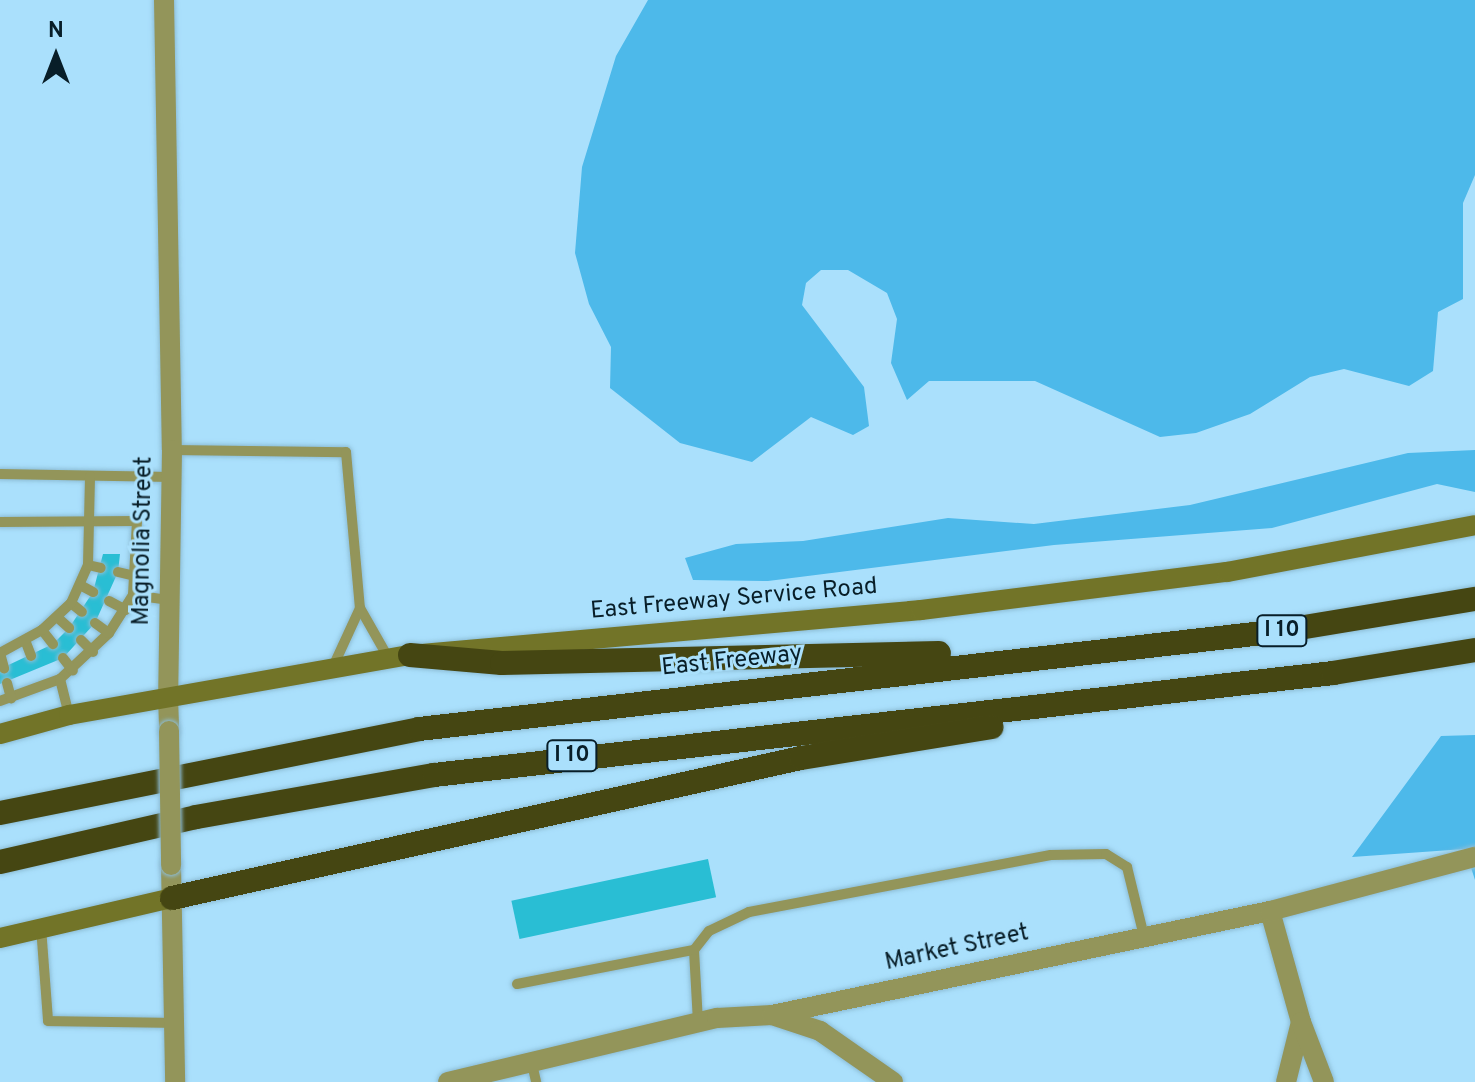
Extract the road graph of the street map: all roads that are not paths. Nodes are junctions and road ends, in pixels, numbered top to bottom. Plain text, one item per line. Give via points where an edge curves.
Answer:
1 (164, 0) edge
2 (172, 450) junction
3 (0, 474) edge
4 (90, 476) junction
5 (172, 477) junction
6 (90, 521) junction
7 (0, 522) edge
8 (1475, 525) edge
9 (88, 565) junction
10 (101, 568) dead end
11 (118, 572) dead end
12 (136, 576) junction
13 (80, 585) junction
14 (93, 592) dead end
15 (133, 595) junction
16 (1475, 599) edge
17 (170, 600) junction
18 (109, 601) dead end
19 (71, 603) junction
20 (360, 608) junction
21 (126, 610) junction
22 (82, 612) dead end
23 (58, 618) junction
24 (95, 623) dead end
25 (69, 628) dead end
26 (42, 630) junction
27 (109, 633) junction
28 (25, 640) junction
29 (81, 640) dead end
30 (53, 644) dead end
31 (1125, 647) junction
32 (1475, 650) edge
33 (93, 652) junction
34 (0, 653) edge
35 (31, 656) dead end
36 (400, 657) junction
37 (63, 658) dead end
38 (4, 668) dead end
39 (332, 669) junction
40 (73, 671) junction
41 (38, 673) dead end
42 (60, 679) junction
43 (7, 683) dead end
44 (43, 686) junction
45 (1151, 693) junction
46 (168, 697) junction
47 (5, 700) edge
48 (69, 715) junction
49 (0, 734) edge
50 (0, 813) edge
51 (1475, 857) edge
52 (0, 862) edge
53 (172, 898) junction
54 (1270, 911) junction
55 (41, 927) junction
56 (1144, 936) junction
57 (0, 938) edge
58 (694, 950) junction
59 (517, 984) dead end
60 (772, 1015) junction
61 (698, 1022) junction
62 (1301, 1022) junction
63 (174, 1023) junction
64 (534, 1073) edge
65 (175, 1082) edge
66 (448, 1082) edge
67 (893, 1082) edge
68 (1286, 1082) edge
69 (1324, 1082) edge

1 - 2 street, Magnolia Street
2 - 5 street, Magnolia Street
2 - 20 lane via 346,452
3 - 4 lane
4 - 5 lane
4 - 6 lane
5 - 17 street, Magnolia Street
6 - 7 lane
6 - 9 lane
6 - 12 lane via 137,521
8 - 36 main road, East Freeway Service Road via 1227,572 936,608
9 - 10 lane
9 - 13 lane
11 - 12 lane
12 - 15 lane
13 - 14 lane
13 - 19 lane
15 - 17 lane
15 - 21 lane
16 - 31 highway, East Freeway / I 10
17 - 46 street, Magnolia Street
18 - 21 lane
19 - 22 lane
19 - 23 lane
20 - 36 lane
20 - 39 lane
21 - 27 lane
23 - 25 lane
23 - 26 lane
24 - 27 lane
26 - 28 lane
26 - 30 lane
27 - 33 lane
28 - 34 lane
28 - 35 lane
29 - 33 lane
31 - 36 highway via 502,663
31 - 50 highway, East Freeway / I 10 via 419,729
32 - 45 highway, I 10
33 - 40 lane
34 - 38 lane
36 - 39 main road, East Freeway Service Road
37 - 40 lane
39 - 46 main road, East Freeway Service Road
40 - 42 lane
41 - 44 lane
42 - 44 lane
42 - 48 lane
43 - 47 lane
44 - 47 lane
45 - 52 highway, I 10 via 434,775 196,817
45 - 53 highway via 785,762
46 - 48 main road, East Freeway Service Road
46 - 53 street, Magnolia Street, bridge
48 - 49 main road, East Freeway Service Road
51 - 54 street, Market Street via 1413,869
53 - 55 main road
53 - 63 street, Magnolia Street
54 - 56 street, Market Street
54 - 62 street
55 - 57 main road
55 - 63 lane via 48,1021
56 - 58 lane via 1127,867 1106,854 1051,855 749,912 709,931
56 - 60 street, Market Street
58 - 59 lane
58 - 61 lane
60 - 61 street, Market Street
60 - 67 street via 820,1031
61 - 64 street, Market Street
62 - 68 street
62 - 69 street
63 - 65 street, Magnolia Street
64 - 66 street, Market Street

